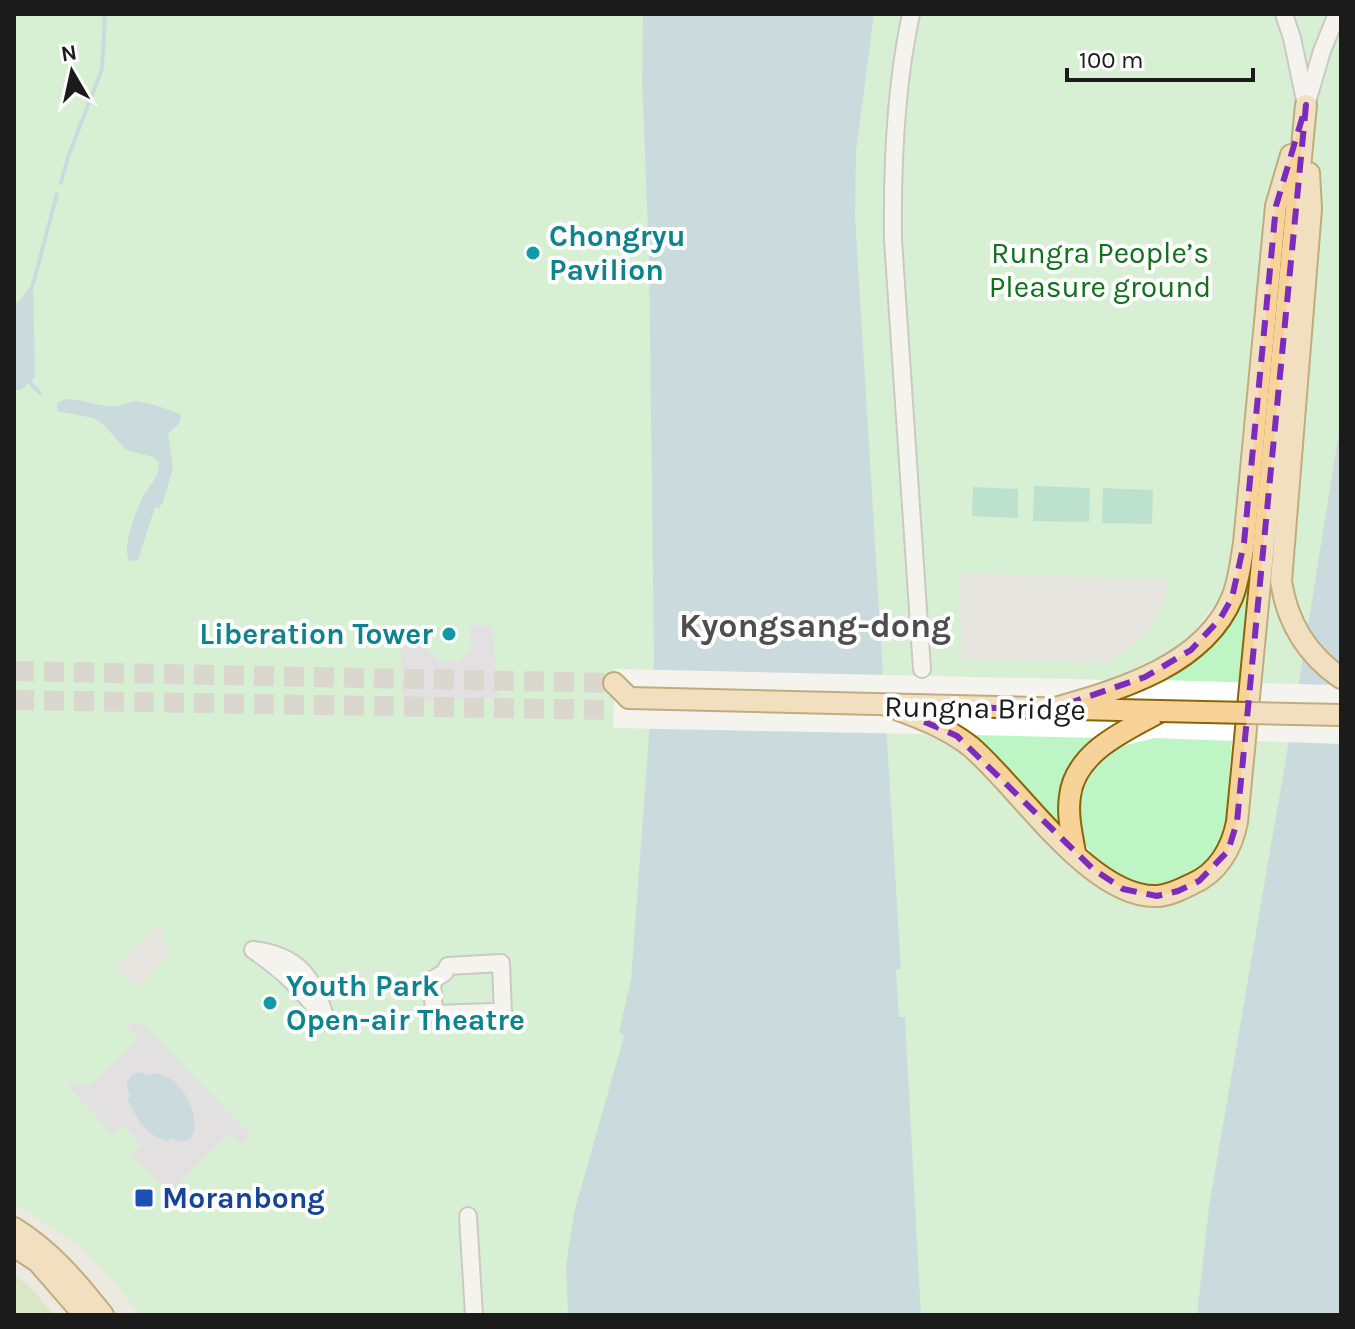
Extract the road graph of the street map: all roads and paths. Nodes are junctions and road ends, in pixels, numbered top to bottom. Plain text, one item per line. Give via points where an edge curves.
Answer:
1 (911, 14) edge
2 (1284, 14) edge
3 (1337, 14) edge
4 (1306, 105) junction
5 (922, 669) dead end
6 (1341, 678) edge
7 (614, 683) tunnel mouth
8 (888, 706) junction
9 (1052, 709) junction
10 (1160, 711) junction
11 (1341, 715) edge
12 (1075, 853) junction
13 (253, 950) joint
14 (432, 980) joint
15 (468, 1216) dead end
16 (14, 1228) edge
17 (14, 1246) edge
18 (84, 1315) edge
19 (103, 1315) edge
20 (474, 1315) edge

1 - 5 street via 892,182
2 - 4 street
3 - 4 street
4 - 6 main road via 1311,209 1281,581 1295,629
4 - 9 main road via 1276,206 1244,543 1232,598 1191,650 1123,688
4 - 12 main road via 1237,822 1228,851 1214,868 1199,881 1157,896 1123,889
7 - 8 main road, Rungna Bridge via 621,704
8 - 9 main road, Rungna Bridge
8 - 12 main road via 932,723 970,746
9 - 10 main road, Rungna Bridge
10 - 11 main road, Rungna Bridge, bridge
10 - 12 main road via 1109,741 1078,771 1069,816
13 - 13 street via 283,971 326,1021 313,983 289,958
14 - 14 street via 434,1014 503,1014 501,963 448,966
15 - 20 street
16 - 19 main road via 58,1261
17 - 18 main road via 38,1262

